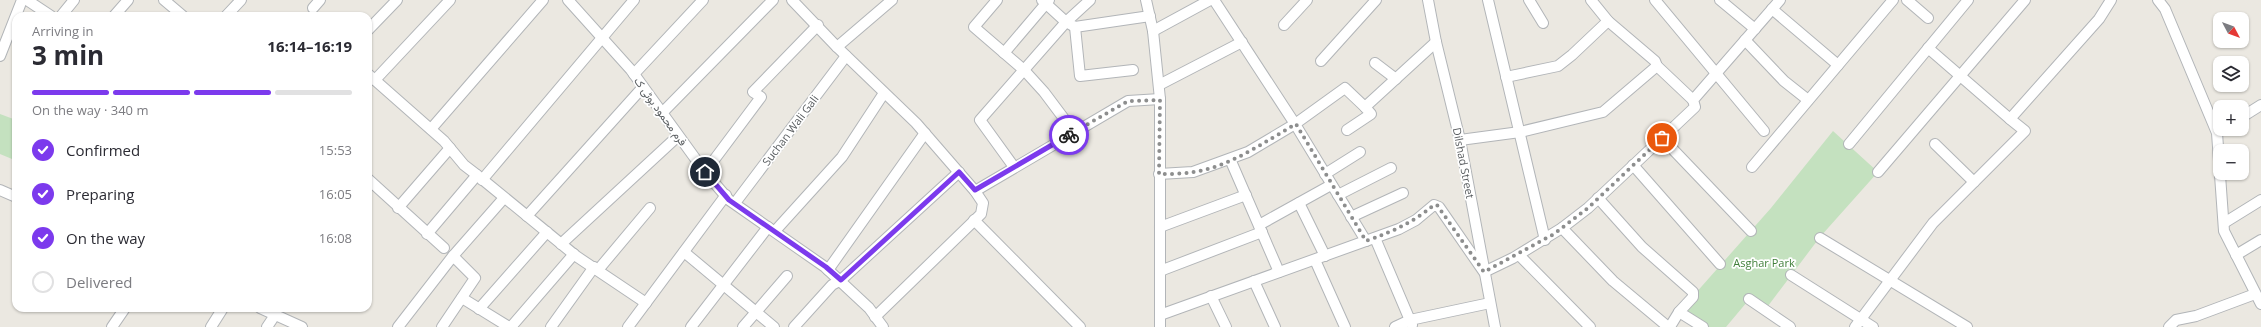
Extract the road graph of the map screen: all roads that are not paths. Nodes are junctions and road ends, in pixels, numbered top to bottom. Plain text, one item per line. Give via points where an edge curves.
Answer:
1 (22, 0) edge
2 (27, 0) edge
3 (74, 0) edge
4 (128, 0) edge
5 (240, 0) edge
6 (320, 0) edge
7 (397, 0) edge
8 (450, 0) edge
9 (543, 0) edge
10 (568, 0) edge
11 (634, 0) edge
12 (703, 0) edge
13 (772, 0) edge
14 (792, 0) edge
15 (892, 0) edge
16 (997, 0) edge
17 (1090, 0) edge
18 (1146, 0) edge
19 (1210, 0) edge
20 (1214, 0) edge
21 (1307, 0) edge
22 (1376, 0) edge
23 (1428, 0) edge
24 (1488, 0) edge
25 (1529, 0) edge
26 (1591, 0) edge
27 (1655, 0) edge
28 (1720, 0) edge
29 (1780, 0) edge
30 (1893, 0) edge
31 (1907, 0) edge
32 (1968, 0) edge
33 (2025, 0) edge
34 (2111, 0) edge
35 (2158, 0) edge
36 (1046, 1) edge
37 (313, 8) dead end
38 (1772, 9) junction
39 (19, 12) edge
40 (45, 12) edge
41 (64, 12) edge
42 (118, 12) edge
43 (230, 12) edge
44 (1150, 16) junction
45 (1928, 18) dead end
46 (1608, 21) junction
47 (1543, 22) dead end
48 (1070, 24) junction
49 (1284, 25) dead end
50 (372, 26) edge
51 (818, 26) junction
52 (1755, 29) junction
53 (1153, 31) junction
54 (12, 36) edge
55 (602, 37) junction
56 (1745, 40) junction
57 (1242, 42) junction
58 (1436, 42) junction
59 (837, 47) junction
60 (1928, 48) junction
61 (1004, 53) junction
62 (0, 56) edge
63 (846, 56) junction
64 (1321, 61) dead end
65 (1375, 62) dead end
66 (1838, 65) junction
67 (1657, 66) junction
68 (1024, 70) junction
69 (1133, 70) dead end
70 (1715, 73) junction
71 (634, 74) junction
72 (372, 76) edge
73 (1960, 76) junction
74 (1506, 77) junction
75 (372, 78) edge
76 (1396, 79) junction
77 (1159, 85) junction
78 (643, 87) junction
79 (884, 93) junction
80 (1160, 100) junction
81 (1693, 100) junction
82 (1808, 100) junction
83 (2261, 105) edge
84 (1365, 107) junction
85 (662, 113) junction
86 (2249, 113) edge
87 (2213, 115) edge
88 (2010, 119) junction
89 (1296, 124) junction
90 (431, 129) junction
91 (1347, 130) dead end
92 (1764, 131) dead end
93 (1074, 132) junction
94 (1520, 132) junction
95 (925, 133) junction
96 (678, 136) junction
97 (2220, 136) edge
98 (1662, 138) junction
99 (1460, 140) junction
100 (1849, 144) dead end
101 (1935, 144) dead end
102 (450, 148) junction
103 (1360, 152) dead end
104 (1230, 160) junction
105 (1633, 166) junction
106 (1014, 167) junction
107 (1752, 167) dead end
108 (1391, 168) dead end
109 (705, 172) junction
110 (959, 172) junction
111 (1878, 172) dead end
112 (1159, 174) junction
113 (1325, 174) junction
114 (479, 178) junction
115 (1974, 182) junction
116 (372, 183) edge
117 (1332, 185) junction
118 (0, 190) edge
119 (975, 190) junction
120 (1403, 193) dead end
121 (12, 195) edge
122 (726, 195) junction
123 (1246, 195) junction
124 (1338, 195) junction
125 (504, 198) junction
126 (1598, 198) junction
127 (2261, 200) edge
128 (735, 203) junction
129 (1299, 203) junction
130 (398, 208) junction
131 (650, 208) dead end
132 (527, 216) junction
133 (1352, 217) junction
134 (974, 220) junction
135 (2224, 223) junction
136 (1160, 227) junction
137 (1562, 228) junction
138 (771, 229) junction
139 (1260, 229) junction
140 (1751, 231) dead end
141 (547, 232) junction
142 (427, 234) junction
143 (1820, 238) dead end
144 (1370, 240) junction
145 (1545, 240) junction
146 (2261, 240) edge
147 (561, 244) junction
148 (444, 248) dead end
149 (684, 252) junction
150 (574, 254) junction
151 (1519, 255) junction
152 (2236, 255) junction
153 (453, 256) junction
154 (1325, 256) junction
155 (1314, 260) junction
156 (1720, 264) dead end
157 (596, 268) junction
158 (828, 270) junction
159 (1160, 271) junction
160 (1279, 272) junction
161 (1484, 272) junction
162 (1792, 275) dead end
163 (787, 276) dead end
164 (841, 280) junction
165 (1890, 280) junction
166 (1254, 281) junction
167 (723, 285) junction
168 (2255, 294) junction
169 (1211, 296) junction
170 (462, 298) junction
171 (1749, 299) dead end
172 (646, 303) junction
173 (1490, 303) junction
174 (2261, 304) edge
175 (479, 309) junction
176 (122, 312) edge
177 (220, 312) edge
178 (269, 312) edge
179 (756, 312) junction
180 (1679, 312) junction
181 (1160, 314) junction
182 (275, 315) junction
183 (875, 317) junction
184 (1858, 323) edge
185 (1412, 324) edge
186 (112, 327) edge
187 (210, 327) edge
188 (267, 327) edge
189 (302, 327) edge
190 (398, 327) edge
191 (442, 327) edge
192 (510, 327) edge
193 (551, 327) edge
194 (628, 327) edge
195 (691, 327) edge
196 (743, 327) edge
197 (774, 327) edge
198 (794, 327) edge
199 (882, 327) edge
200 (1080, 327) edge
201 (1160, 327) edge
202 (1226, 327) edge
203 (1275, 327) edge
204 (1345, 327) edge
205 (1396, 327) edge
206 (1496, 327) edge
207 (1590, 327) edge
208 (1703, 327) edge
209 (1790, 327) edge
210 (1874, 327) edge
211 (1967, 327) edge
212 (2169, 327) edge

1 - 39 street
2 - 40 street
3 - 41 street
4 - 42 street
5 - 43 street
6 - 37 street
7 - 50 street
8 - 72 street
9 - 90 street
10 - 55 street, فرم محمود بوٹی ک
11 - 55 street
12 - 71 street
13 - 85 street
14 - 51 street
15 - 59 street
16 - 61 street via 974,27
17 - 48 street
18 - 44 street
19 - 53 street
20 - 57 street
21 - 49 street
22 - 64 street
23 - 58 street, Dilshad Street
24 - 74 street
25 - 47 street
26 - 46 street
27 - 70 street
28 - 52 street
29 - 38 street
30 - 66 street
31 - 45 street
32 - 60 street
33 - 73 street
34 - 88 street via 2099,20
35 - 87 street via 2165,9
36 - 48 street
36 - 61 street
38 - 52 street
38 - 66 street
44 - 48 street
44 - 53 street
46 - 67 street via 1655,61
46 - 74 street via 1558,66
48 - 68 street
48 - 69 street via 1080,76
51 - 59 street
51 - 109 street via 754,92 760,97
52 - 56 street
53 - 77 street
54 - 62 street
55 - 71 street, فرم محمود بوٹی ک
55 - 114 street
56 - 70 street
56 - 82 street via 1784,80
57 - 77 street
57 - 89 street
58 - 76 street
58 - 99 street, Dilshad Street
59 - 63 street
60 - 73 street
60 - 100 street
61 - 68 street
63 - 79 street
63 - 128 street, Suchan Wali Gali
65 - 76 street
66 - 82 street
67 - 81 street
67 - 94 street via 1603,112
68 - 93 street
68 - 106 street via 980,120
70 - 81 street
70 - 92 street
71 - 78 street, فرم محمود بوٹی ک
73 - 88 street
73 - 111 street
74 - 94 street
75 - 90 street
76 - 84 street
77 - 80 street
78 - 85 street, فرم محمود بوٹی ک
78 - 132 street
79 - 95 street
79 - 138 street via 842,158
80 - 93 street via 1128,101
80 - 112 street
81 - 98 street via 1695,106
82 - 107 street
83 - 86 street
84 - 89 street via 1345,88
84 - 91 street via 1371,114
85 - 96 street, فرم محمود بوٹی ک
88 - 115 street via 2025,131
89 - 104 street
89 - 113 street
90 - 102 street
93 - 106 street
94 - 99 street
94 - 145 street
95 - 110 street
95 - 158 street
96 - 109 street, فرم محمود بوٹی ک
96 - 147 street
97 - 135 street
98 - 105 street
98 - 140 street
99 - 161 street, Dilshad Street
101 - 115 street
102 - 114 street
102 - 130 street
103 - 113 street
104 - 112 street via 1193,172
104 - 123 street
105 - 126 street
105 - 156 street
106 - 119 street
108 - 124 street
109 - 122 street, فرم محمود بوٹی ک
110 - 119 street
110 - 164 street
112 - 136 street
113 - 117 street
114 - 125 street
114 - 142 street
115 - 165 street via 1933,223
116 - 130 street
117 - 124 street
117 - 129 street
118 - 121 street
119 - 134 street via 983,203 981,214
120 - 133 street
122 - 128 street, فرم محمود بوٹی ک
122 - 149 street
123 - 136 street
123 - 139 street
124 - 133 street
125 - 132 street
125 - 153 street
126 - 137 street
126 - 180 street via 1642,247 1693,292 1693,297
127 - 135 street
128 - 138 street, فرم محمود بوٹی ک
129 - 139 street
129 - 154 street
130 - 142 street
131 - 157 street
132 - 141 street
133 - 144 street
134 - 183 street
134 - 200 street
135 - 152 street via 2224,231
136 - 159 street
137 - 145 street
137 - 180 street via 1613,281 1667,326 1671,325
138 - 158 street, فرم محمود بوٹی ک
138 - 167 street
139 - 159 street
139 - 160 street
141 - 147 street
141 - 175 street
142 - 148 street
143 - 165 street
144 - 154 street
144 - 161 street via 1399,229 1437,205
144 - 185 street
145 - 151 street
146 - 152 street
147 - 150 street
149 - 167 street
149 - 172 street
150 - 157 street
150 - 192 street
151 - 161 street
151 - 207 street
152 - 168 street
153 - 170 street via 475,278
153 - 190 street
154 - 155 street
155 - 160 street
155 - 204 street
157 - 172 street
157 - 193 street
158 - 164 street, فرم محمود بوٹی ک
159 - 181 street
160 - 166 street
161 - 173 street, Dilshad Street
162 - 184 street
163 - 179 street
164 - 183 street, فرم محمود بوٹی ک
164 - 198 street via 832,285
165 - 184 street
165 - 211 street
166 - 169 street
166 - 203 street
167 - 179 street
167 - 195 street
168 - 174 street
168 - 212 street via 2196,316 2176,320
169 - 181 street
169 - 202 street
170 - 175 street
170 - 191 street
171 - 209 street
172 - 194 street
173 - 185 street
173 - 206 street, Dilshad Street
175 - 192 street
176 - 186 street
177 - 187 street
178 - 182 street
179 - 196 street
179 - 197 street
180 - 208 street
181 - 201 street
182 - 188 street
182 - 189 street
183 - 199 street, فرم محمود بوٹی ک
184 - 210 street
185 - 205 street

